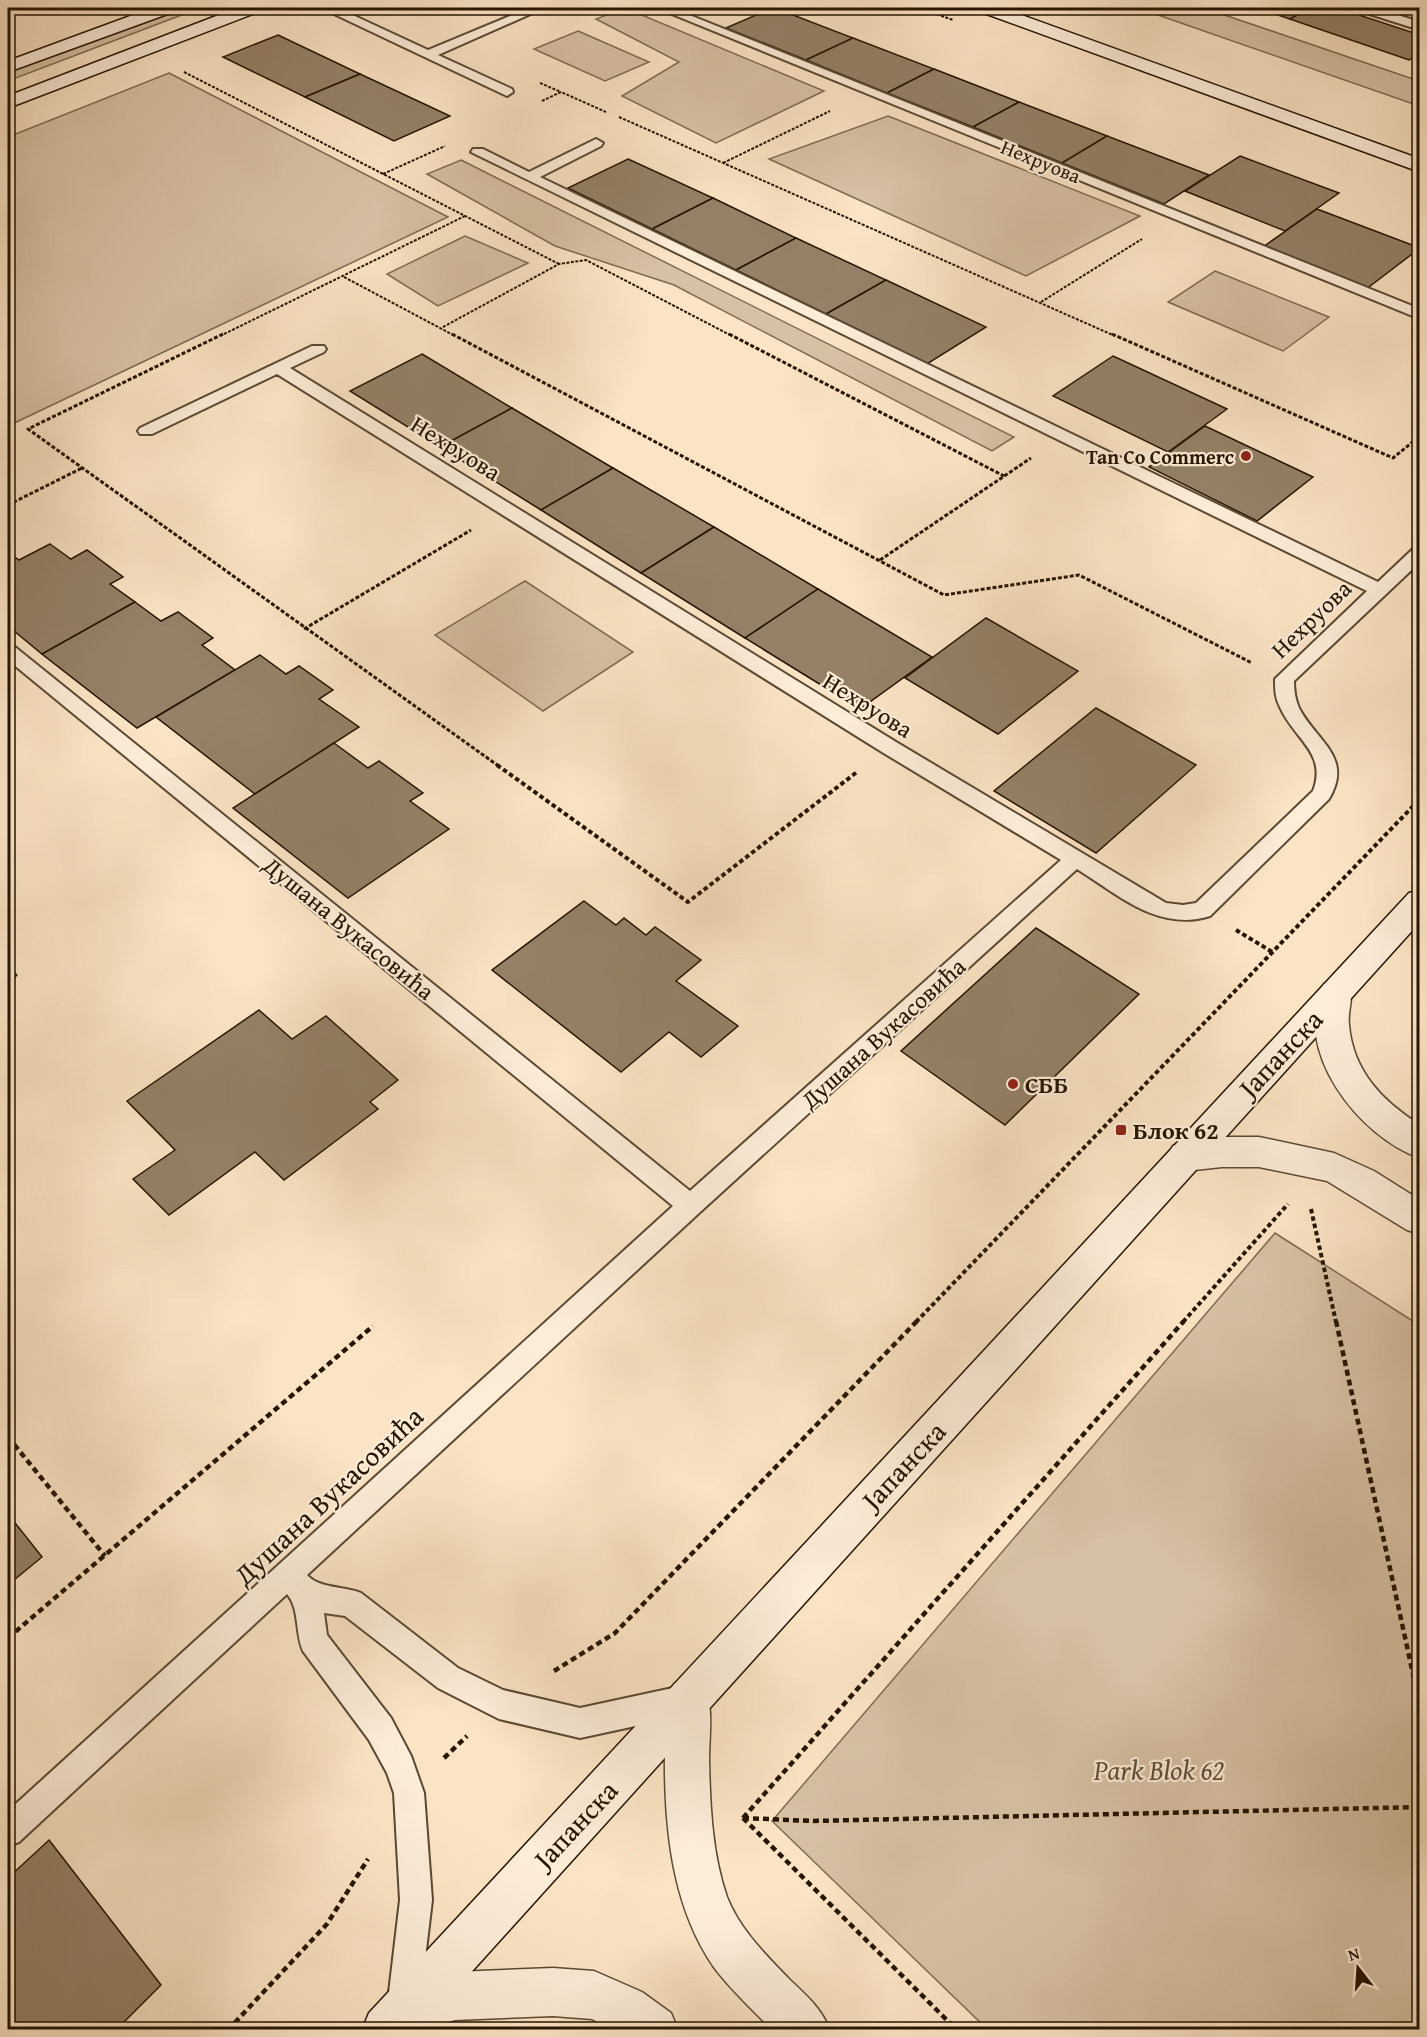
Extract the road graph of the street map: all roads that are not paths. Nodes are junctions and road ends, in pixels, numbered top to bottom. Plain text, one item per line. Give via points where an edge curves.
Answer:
1 (167, 8) edge
2 (252, 8) edge
3 (538, 8) edge
4 (663, 8) edge
5 (987, 8) edge
6 (1025, 8) edge
7 (1364, 8) edge
8 (705, 11) dead end
9 (340, 14) dead end
10 (690, 18) junction
11 (1419, 26) edge
12 (427, 55) junction
13 (8, 68) edge
14 (507, 92) dead end
15 (8, 102) edge
16 (596, 143) dead end
17 (1419, 148) edge
18 (478, 152) dead end
19 (1419, 166) edge
20 (531, 176) junction
21 (1419, 315) edge
22 (318, 349) dead end
23 (278, 368) junction
24 (146, 431) dead end
25 (1419, 552) edge
26 (1378, 590) junction
27 (8, 651) edge
28 (1076, 859) junction
29 (1419, 901) edge
30 (1336, 993) junction
31 (1419, 1144) edge
32 (1185, 1156) junction
33 (690, 1206) junction
34 (1419, 1218) edge
35 (297, 1586) junction
36 (689, 1699) junction
37 (8, 1831) edge
38 (395, 2020) edge
39 (654, 2030) edge
40 (806, 2030) edge

1 - 13 street
2 - 15 street
3 - 12 lane
4 - 10 lane, Нехруова
5 - 19 street
6 - 17 street
7 - 11 lane
8 - 10 lane
9 - 12 lane
10 - 21 lane, Нехруова
12 - 14 lane
16 - 20 lane
18 - 20 lane, Нехруова
20 - 26 lane, Нехруова
22 - 23 lane
23 - 24 lane
23 - 28 lane, Нехруова
25 - 26 lane, Нехруова
26 - 28 lane, Нехруова via 1284,680 1282,695 1289,710 1324,757 1329,774 1322,794 1202,910 1161,910
27 - 33 lane, Душана Вукасовића
28 - 33 lane, Душана Вукасовића
29 - 30 street, Јапанска
30 - 31 street via 1332,1025 1347,1080 1376,1112
30 - 32 street, Јапанска
32 - 34 street via 1259,1152 1334,1168
32 - 36 street, Јапанска
33 - 35 lane, Душана Вукасовића
35 - 36 lane via 351,1603 448,1678 499,1704 580,1723
35 - 37 lane, Душана Вукасовића
35 - 38 lane via 313,1641 380,1729 409,1793 416,1900
36 - 38 street, Јапанска
36 - 40 street via 686,1769 697,1868 708,1913 730,1949
38 - 39 street via 455,1996 553,1992 594,1995 625,2009

